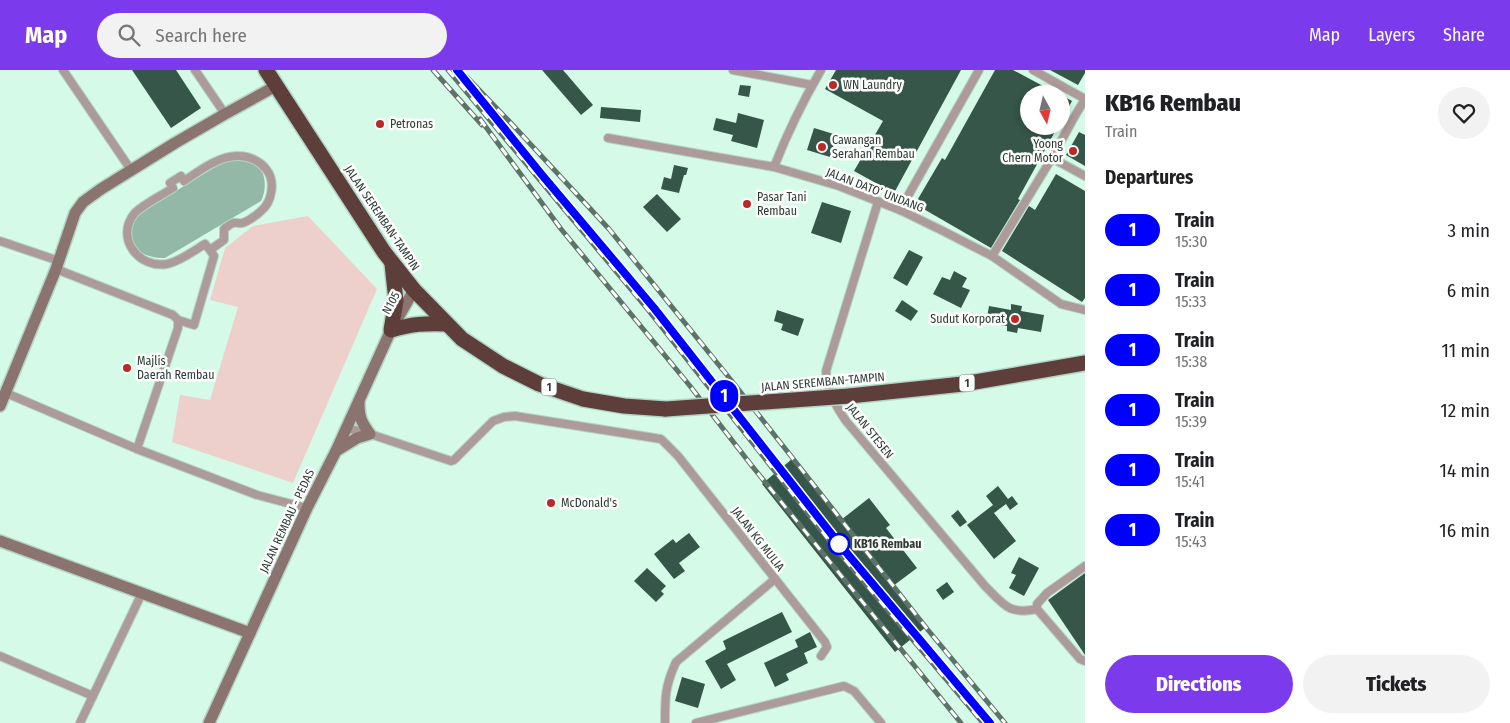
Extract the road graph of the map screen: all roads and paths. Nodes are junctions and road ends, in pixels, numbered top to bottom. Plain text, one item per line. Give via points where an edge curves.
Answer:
1 (63, 70) edge
2 (195, 70) edge
3 (266, 70) edge
4 (733, 70) edge
5 (821, 70) edge
6 (979, 70) edge
7 (1033, 70) edge
8 (812, 85) junction
9 (276, 86) junction
10 (1085, 99) edge
11 (224, 114) junction
12 (608, 138) dead end
13 (1052, 158) junction
14 (774, 167) junction
15 (131, 170) junction
16 (1085, 176) edge
17 (878, 202) junction
18 (900, 210) junction
19 (0, 241) edge
20 (210, 250) junction
21 (992, 256) junction
22 (392, 263) junction
23 (57, 265) junction
24 (414, 290) junction
25 (1085, 310) edge
26 (178, 320) junction
27 (447, 324) junction
28 (391, 330) junction
29 (1085, 363) edge
30 (6, 393) junction
31 (359, 398) junction
32 (0, 406) edge
33 (346, 428) junction
34 (370, 434) junction
35 (137, 449) junction
36 (336, 451) junction
37 (307, 508) junction
38 (0, 541) edge
39 (1085, 566) edge
40 (775, 579) junction
41 (142, 593) junction
42 (1037, 609) junction
43 (250, 633) junction
44 (0, 656) edge
45 (821, 656) dead end
46 (1085, 661) edge
47 (93, 696) junction
48 (80, 723) edge
49 (209, 723) edge
50 (665, 723) edge
51 (696, 723) edge
52 (881, 723) edge

1 - 15 street
2 - 11 street
3 - 9 highway, JALAN SEREMBAN-TAMPIN / 1
4 - 8 street
5 - 8 street
6 - 18 street
7 - 10 street
8 - 14 street
9 - 11 street
9 - 22 highway, JALAN SEREMBAN-TAMPIN / 1
10 - 13 street
11 - 15 street
12 - 14 street, JALAN DATO’ UNDANG
13 - 16 street
13 - 21 street
14 - 17 street, JALAN DATO’ UNDANG via 839,186
15 - 23 street via 83,202 75,213
17 - 18 street, JALAN DATO’ UNDANG
17 - 42 street, JALAN STESEN via 826,371 827,384 846,420 986,586 1010,609 1018,612
18 - 21 street, JALAN DATO’ UNDANG
19 - 23 street
20 - 20 street via 224,240 224,229 235,222 243,223 261,212 268,203 271,194 269,173 258,162 238,156 218,161 184,181 181,176 170,183 173,188 135,213 128,225 131,248 147,261 167,264 205,244
20 - 26 street via 214,256 194,325
21 - 25 street, JALAN DATO’ UNDANG via 1061,304
22 - 24 highway, JALAN SEREMBAN-TAMPIN / 1
22 - 28 highway via 396,301
23 - 26 street
23 - 30 street
24 - 27 highway, JALAN SEREMBAN-TAMPIN / 1
24 - 28 street, N105 / N105
26 - 35 street
27 - 28 highway via 412,324
27 - 29 highway, JALAN SEREMBAN-TAMPIN / 1, bridge via 462,339 503,366 539,384 583,399 666,409 964,384
28 - 31 street, JALAN REMBAU - PEDAS / N105
30 - 32 street
30 - 35 street
31 - 33 street, JALAN REMBAU - PEDAS / N105
31 - 34 street via 359,415
33 - 34 street
33 - 36 street, JALAN REMBAU - PEDAS / N105
34 - 36 street
34 - 40 street, JALAN KG MULIA via 451,461 494,422 515,416 661,439
35 - 37 street via 257,495
36 - 37 street, JALAN REMBAU - PEDAS / N105
37 - 43 street, JALAN REMBAU - PEDAS / N105
38 - 41 street
39 - 42 street via 1047,593 1036,604
40 - 45 street, JALAN KG MULIA via 825,642 827,647
40 - 50 street via 676,662 666,692
41 - 43 street
41 - 47 street
42 - 46 street
43 - 49 street, JALAN REMBAU - PEDAS / N105
44 - 47 street
47 - 48 street
51 - 52 street via 844,686 854,690

